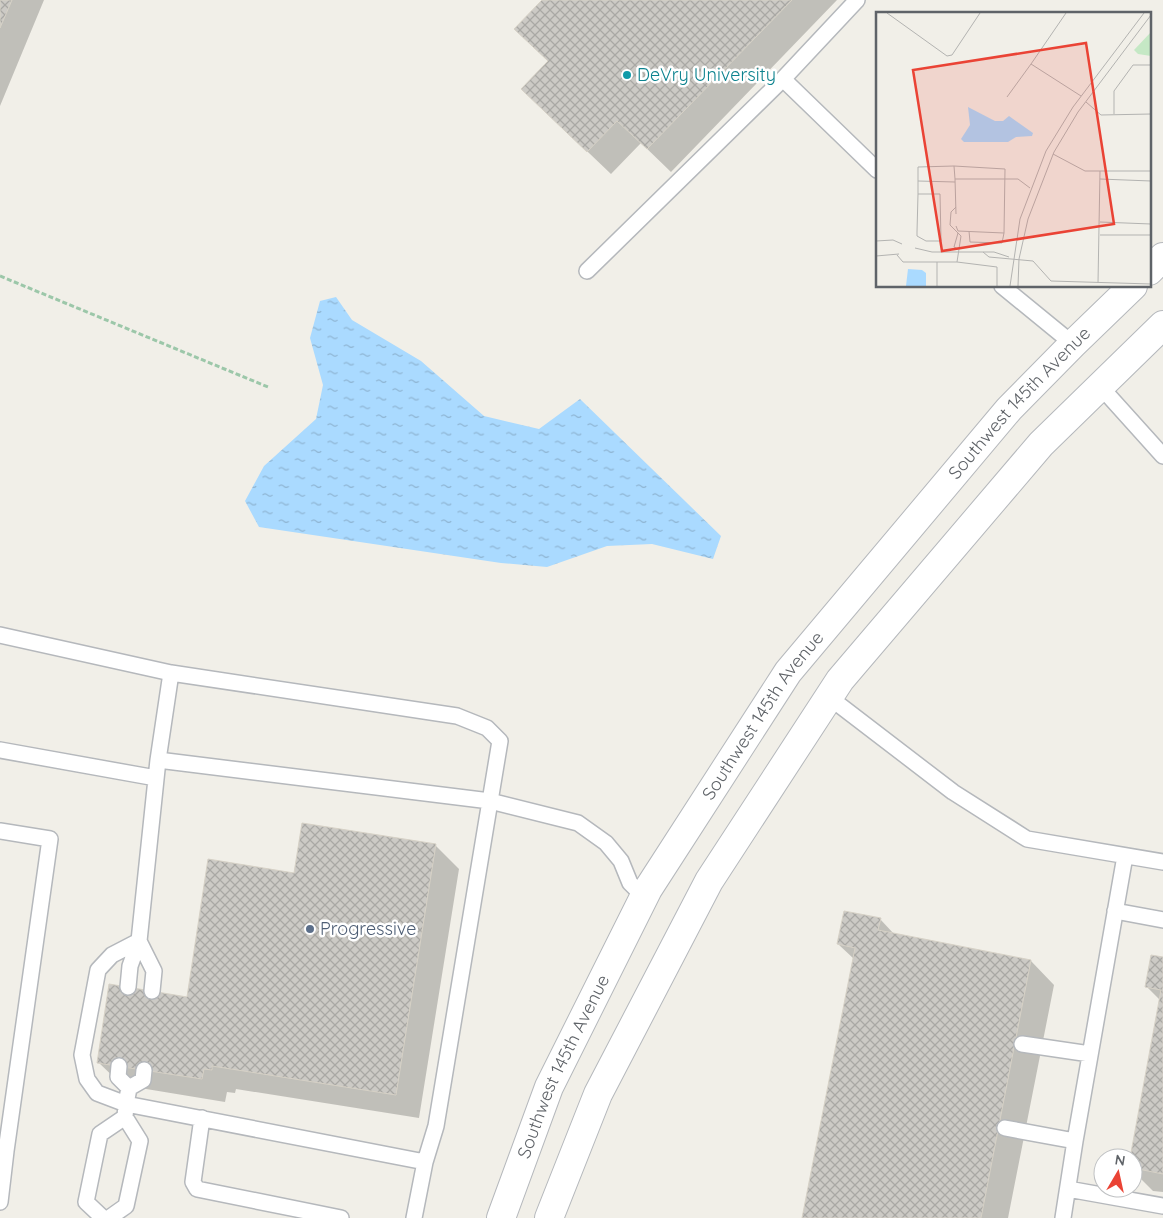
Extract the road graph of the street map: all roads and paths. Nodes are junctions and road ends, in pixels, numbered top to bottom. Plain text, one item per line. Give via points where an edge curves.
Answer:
1 (856, 0) edge
2 (783, 79) junction
3 (876, 169) edge
4 (1163, 257) edge
5 (1150, 269) edge
6 (587, 271) dead end
7 (0, 276) edge
8 (1004, 288) edge
9 (1131, 288) edge
10 (1163, 325) edge
11 (1073, 344) junction
12 (1100, 386) junction
13 (268, 387) dead end
14 (1163, 456) edge
15 (0, 635) edge
16 (171, 673) junction
17 (829, 697) junction
18 (0, 750) edge
19 (158, 760) junction
20 (156, 778) junction
21 (490, 801) junction
22 (0, 831) edge
23 (1125, 856) junction
24 (1163, 862) edge
25 (644, 897) junction
26 (1115, 911) junction
27 (1163, 920) edge
28 (139, 941) junction
29 (128, 988) dead end
30 (152, 991) dead end
31 (1022, 1044) dead end
32 (1090, 1054) junction
33 (119, 1066) dead end
34 (144, 1070) dead end
35 (128, 1088) junction
36 (126, 1110) junction
37 (202, 1118) junction
38 (1005, 1128) dead end
39 (1075, 1142) junction
40 (3, 1150) edge
41 (426, 1162) junction
42 (1068, 1189) junction
43 (0, 1202) edge
44 (1163, 1206) edge
45 (103, 1218) edge
46 (109, 1218) edge
47 (341, 1218) edge
48 (414, 1218) edge
49 (501, 1218) edge
50 (549, 1218) edge
51 (1063, 1218) edge

1 - 2 lane
2 - 3 lane
2 - 6 lane
4 - 5 street
7 - 13 path
8 - 11 lane
9 - 11 street, Southwest 145th Avenue
10 - 12 street
11 - 25 street, Southwest 145th Avenue via 1009,409 788,672
12 - 14 lane
12 - 17 street via 1041,444
15 - 16 lane
16 - 19 lane
16 - 21 lane via 458,716 487,728 500,741
17 - 23 lane via 953,792 1027,840
17 - 50 street via 709,881 598,1094
18 - 20 lane
19 - 20 lane
19 - 21 lane
20 - 28 lane
21 - 25 lane via 578,823 606,843 621,861 630,883
21 - 41 lane via 436,1126
22 - 40 lane via 50,839
23 - 24 lane
23 - 26 lane
25 - 49 street, Southwest 145th Avenue via 549,1087
26 - 27 lane
26 - 32 lane
28 - 29 lane via 130,966
28 - 30 lane via 154,971
28 - 36 lane via 112,955 98,970 82,1055 87,1079 96,1093
31 - 32 lane
32 - 39 lane
33 - 35 lane via 118,1077
34 - 35 lane via 143,1080
35 - 36 lane
36 - 37 lane
36 - 45 lane via 100,1134 86,1202
36 - 46 lane via 140,1141 126,1206
37 - 41 lane
37 - 47 lane via 193,1182 197,1189
38 - 39 lane
39 - 42 lane
40 - 43 lane
41 - 48 lane
42 - 44 lane
42 - 51 lane

